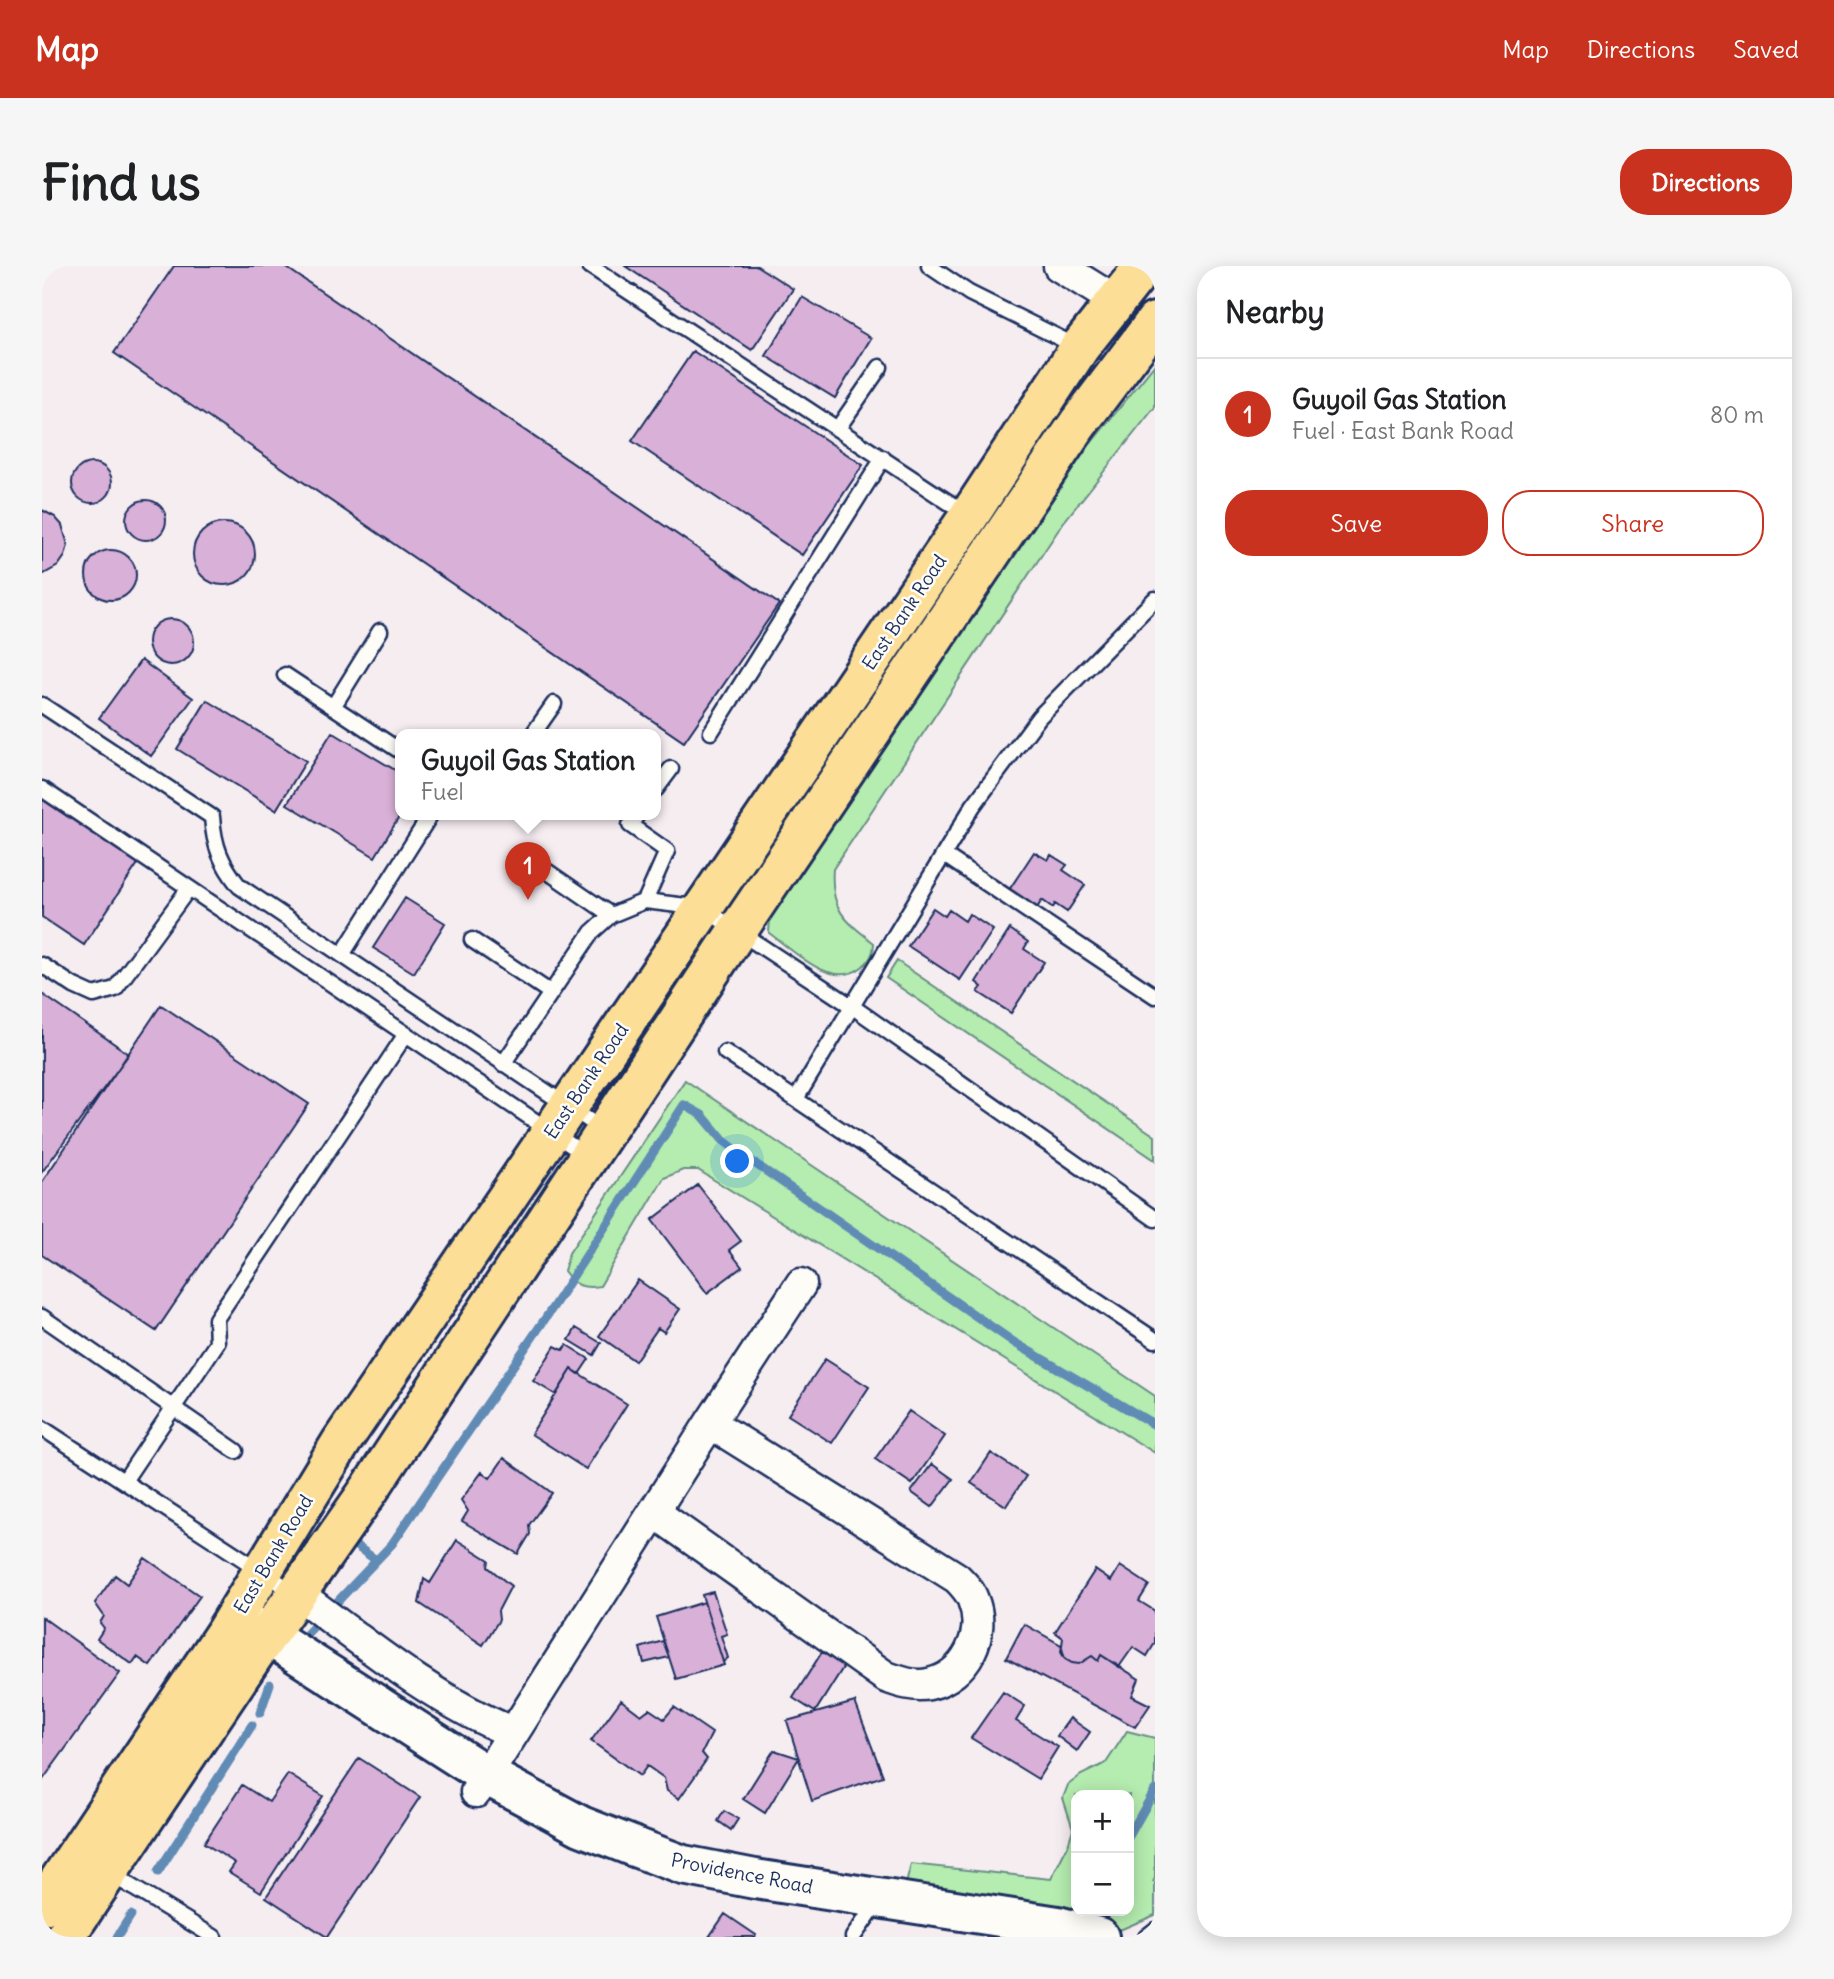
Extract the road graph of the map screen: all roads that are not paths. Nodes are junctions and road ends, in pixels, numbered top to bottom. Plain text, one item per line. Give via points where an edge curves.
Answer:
1 (590, 266) edge
2 (929, 266) edge
3 (1059, 266) edge
4 (1144, 266) edge
5 (1117, 302) junction
6 (1155, 322) edge
7 (1080, 347) junction
8 (880, 367) dead end
9 (838, 428) junction
10 (883, 458) junction
11 (969, 516) junction
12 (1155, 599) edge
13 (380, 631) dead end
14 (285, 675) dead end
15 (554, 704) dead end
16 (42, 705) edge
17 (333, 707) junction
18 (537, 729) edge
19 (711, 732) dead end
20 (395, 748) edge
21 (671, 769) dead end
22 (661, 782) edge
23 (42, 789) edge
24 (427, 820) edge
25 (634, 820) edge
26 (523, 854) dead end
27 (943, 855) junction
28 (189, 888) junction
29 (645, 901) junction
30 (703, 908) junction
31 (611, 915) junction
32 (738, 930) junction
33 (472, 940) dead end
34 (342, 955) junction
35 (42, 965) edge
36 (551, 993) junction
37 (1155, 996) edge
38 (853, 1007) junction
39 (406, 1034) junction
40 (725, 1052) dead end
41 (503, 1064) junction
42 (796, 1099) junction
43 (560, 1119) junction
44 (596, 1144) junction
45 (1155, 1219) edge
46 (801, 1284) dead end
47 (42, 1317) edge
48 (1155, 1340) edge
49 (173, 1408) junction
50 (710, 1423) junction
51 (42, 1427) edge
52 (236, 1451) dead end
53 (124, 1481) junction
54 (654, 1512) junction
55 (262, 1571) junction
56 (314, 1606) junction
57 (246, 1634) junction
58 (512, 1732) junction
59 (481, 1783) junction
60 (108, 1872) junction
61 (42, 1906) edge
62 (862, 1924) edge
63 (1155, 1930) edge
64 (65, 1937) edge
65 (214, 1937) edge
66 (1034, 1937) edge
67 (1098, 1937) edge
68 (1146, 1937) edge

1 - 9 lane
2 - 7 lane via 970,293
3 - 5 street
4 - 5 main road, East Bank Road
5 - 7 main road, East Bank Road
6 - 32 main road, East Bank Road via 1078,424
7 - 11 main road, East Bank Road
8 - 9 lane
9 - 10 lane
10 - 11 lane
10 - 19 lane
11 - 30 main road, East Bank Road
12 - 27 lane via 1039,717
13 - 17 lane
14 - 17 lane
15 - 18 lane
16 - 34 lane via 212,817 223,865 239,886
17 - 20 lane
21 - 22 lane
23 - 28 lane
24 - 34 lane
25 - 29 lane via 630,825 667,851
26 - 31 lane
27 - 37 lane
27 - 38 lane
28 - 35 lane via 115,989 94,995
28 - 39 lane
29 - 30 lane
29 - 31 lane
30 - 32 lane
30 - 43 main road, East Bank Road
31 - 36 lane via 592,932
32 - 38 lane
32 - 44 main road, East Bank Road
33 - 36 lane
34 - 41 lane
36 - 41 lane
38 - 42 lane
38 - 45 lane
39 - 43 lane
39 - 49 lane via 216,1319 217,1343
40 - 42 lane
41 - 43 lane
42 - 48 lane
43 - 44 lane
43 - 44 lane
43 - 55 main road, East Bank Road via 342,1441
44 - 56 main road, East Bank Road via 376,1479
46 - 50 street
47 - 49 lane
49 - 52 lane
49 - 53 lane
50 - 54 street
50 - 54 street via 957,1578 974,1600 978,1619 975,1642 965,1662 949,1676 929,1684 910,1685 886,1677
51 - 53 lane
53 - 55 lane
54 - 58 street
55 - 56 lane
55 - 57 main road, East Bank Road
56 - 57 main road, East Bank Road
56 - 58 street via 435,1692
57 - 59 street, Providence Road
57 - 60 main road, East Bank Road
57 - 61 main road, East Bank Road
58 - 59 street
59 - 62 street, Providence Road via 573,1839 666,1876
59 - 67 street, Providence Road via 683,1865 1058,1926
60 - 64 main road, East Bank Road
60 - 65 lane
62 - 66 street, Providence Road
63 - 68 lane

